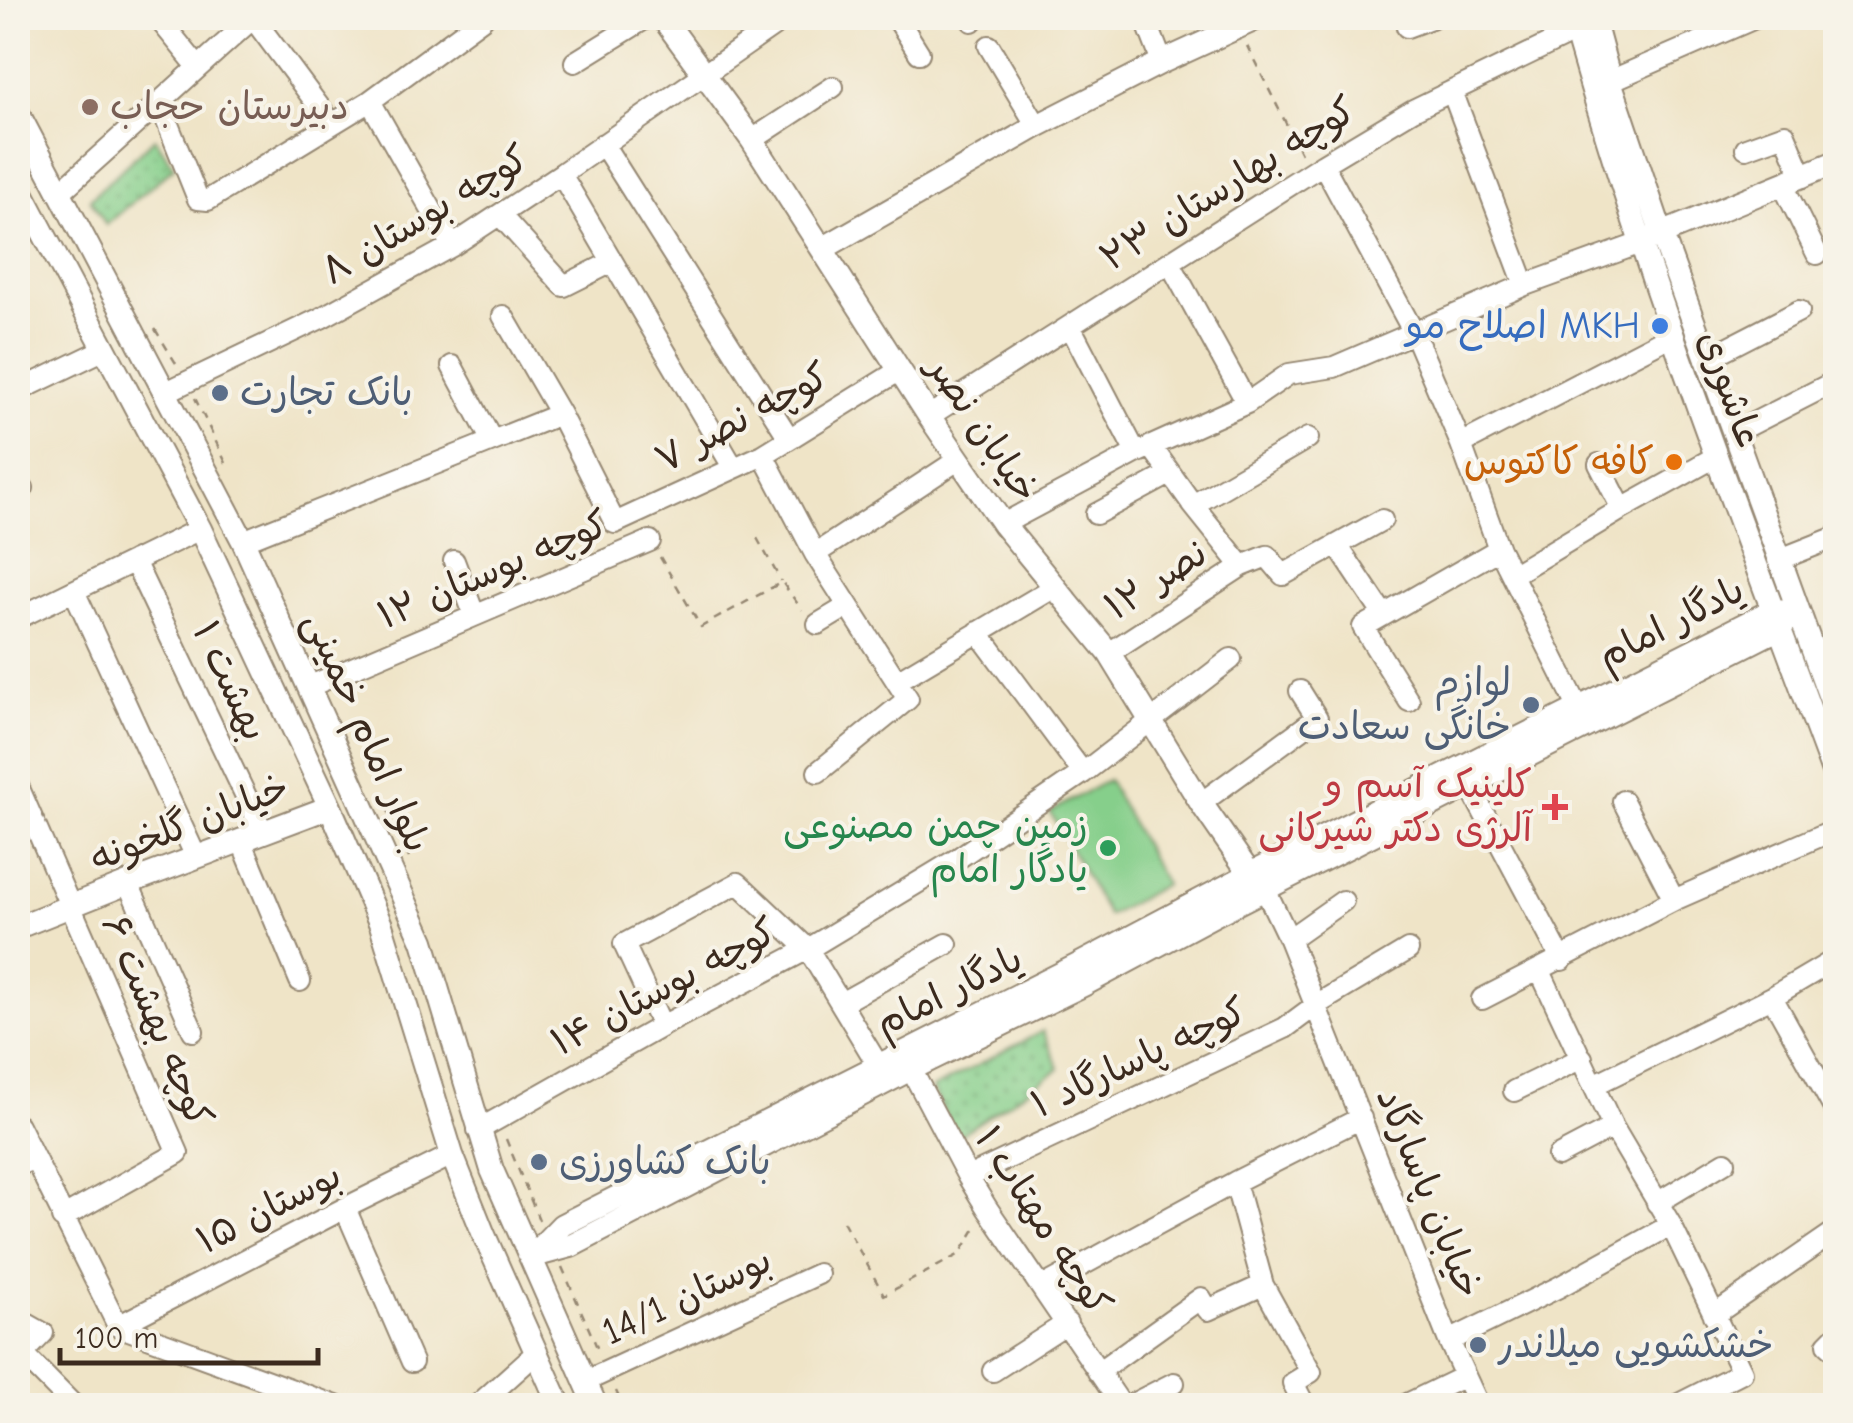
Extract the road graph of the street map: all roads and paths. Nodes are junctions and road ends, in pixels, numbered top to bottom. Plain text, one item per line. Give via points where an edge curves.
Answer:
1 (158, 18) edge
2 (253, 18) edge
3 (483, 18) edge
4 (646, 18) edge
5 (664, 18) edge
6 (785, 18) edge
7 (897, 18) edge
8 (1145, 18) edge
9 (1431, 18) edge
10 (1755, 18) edge
11 (1248, 22) edge
12 (1580, 22) edge
13 (1407, 27) dead end
14 (989, 46) dead end
15 (919, 53) dead end
16 (575, 62) dead end
17 (1162, 62) junction
18 (198, 67) junction
19 (705, 74) junction
20 (1610, 81) junction
21 (833, 87) dead end
22 (1452, 91) junction
23 (370, 101) junction
24 (159, 102) junction
25 (18, 112) edge
26 (332, 124) junction
27 (1037, 126) junction
28 (752, 140) junction
29 (603, 144) junction
30 (1746, 148) dead end
31 (1836, 162) edge
32 (1317, 168) junction
33 (561, 174) junction
34 (1793, 181) junction
35 (18, 186) edge
36 (59, 193) junction
37 (500, 215) junction
38 (1659, 236) junction
39 (452, 246) junction
40 (822, 249) junction
41 (1817, 254) dead end
42 (612, 262) junction
43 (1170, 262) junction
44 (1525, 284) junction
45 (1799, 311) dead end
46 (502, 316) dead end
47 (1070, 326) junction
48 (1412, 331) junction
49 (1672, 334) junction
50 (103, 350) junction
51 (1706, 359) junction
52 (452, 366) dead end
53 (900, 370) junction
54 (1836, 381) edge
55 (18, 391) edge
56 (166, 392) junction
57 (1246, 403) junction
58 (560, 414) junction
59 (929, 416) junction
60 (1734, 433) junction
61 (789, 438) junction
62 (1308, 438) dead end
63 (492, 441) junction
64 (1460, 444) junction
65 (1144, 450) junction
66 (762, 455) junction
67 (1717, 456) junction
68 (958, 460) junction
69 (1600, 464) dead end
70 (733, 467) junction
71 (1170, 474) junction
72 (1193, 506) junction
73 (1622, 508) junction
74 (1096, 514) dead end
75 (1382, 520) dead end
76 (1003, 524) junction
77 (200, 529) junction
78 (1836, 537) edge
79 (757, 538) dead end
80 (243, 541) junction
81 (650, 541) joint
82 (1336, 544) junction
83 (1499, 550) junction
84 (815, 554) junction
85 (1778, 560) junction
86 (134, 561) junction
87 (454, 561) dead end
88 (1242, 566) junction
89 (1512, 575) junction
90 (782, 582) junction
91 (1055, 587) junction
92 (74, 591) junction
93 (848, 606) junction
94 (1798, 611) junction
95 (474, 614) junction
96 (1383, 614) junction
97 (18, 618) edge
98 (1776, 619) junction
99 (818, 624) joint
100 (978, 632) junction
101 (285, 635) junction
102 (1742, 637) junction
103 (256, 647) junction
104 (1109, 653) junction
105 (1231, 659) dead end
106 (897, 681) junction
107 (1300, 691) dead end
108 (312, 696) junction
109 (1409, 701) dead end
110 (1579, 709) junction
111 (1836, 714) edge
112 (288, 718) junction
113 (1151, 722) junction
114 (818, 772) dead end
115 (1083, 772) junction
116 (1836, 780) edge
117 (1470, 784) junction
118 (18, 786) edge
119 (1623, 801) dead end
120 (1201, 803) junction
121 (330, 807) junction
122 (1836, 829) edge
123 (252, 836) junction
124 (196, 856) junction
125 (128, 882) junction
126 (1258, 882) junction
127 (1674, 900) junction
128 (1343, 901) dead end
129 (71, 906) junction
130 (18, 927) edge
131 (1289, 939) junction
132 (948, 944) dead end
133 (808, 949) junction
134 (1408, 950) dead end
135 (1836, 959) edge
136 (1562, 960) junction
137 (1540, 971) junction
138 (1081, 975) junction
139 (300, 981) dead end
140 (1772, 996) junction
141 (1482, 1000) dead end
142 (841, 1003) junction
143 (1316, 1005) junction
144 (662, 1026) junction
145 (193, 1030) dead end
146 (1582, 1058) junction
147 (878, 1065) junction
148 (911, 1069) junction
149 (1594, 1085) junction
150 (1514, 1091) dead end
151 (1836, 1112) edge
152 (1362, 1118) junction
153 (18, 1125) edge
154 (1614, 1127) junction
155 (478, 1130) junction
156 (452, 1154) junction
157 (1558, 1156) dead end
158 (1725, 1162) dead end
159 (27, 1167) edge
160 (968, 1177) junction
161 (1235, 1182) junction
162 (1657, 1203) junction
163 (345, 1208) junction
164 (987, 1208) junction
165 (62, 1218) junction
166 (843, 1221) dead end
167 (1670, 1226) junction
168 (1836, 1231) edge
169 (531, 1257) junction
170 (818, 1274) dead end
171 (1263, 1285) junction
172 (1042, 1287) junction
173 (1714, 1315) junction
174 (18, 1319) edge
175 (1067, 1323) junction
176 (118, 1326) junction
177 (1836, 1336) edge
178 (1450, 1340) junction
179 (1836, 1351) edge
180 (536, 1354) junction
181 (20, 1356) edge
182 (412, 1362) dead end
183 (993, 1370) dead end
184 (1098, 1372) junction
185 (1465, 1376) junction
186 (586, 1382) junction
187 (1174, 1383) dead end
188 (74, 1406) edge
189 (336, 1406) edge
190 (476, 1406) edge
191 (560, 1406) edge
192 (596, 1406) edge
193 (1126, 1406) edge
194 (1305, 1406) edge
195 (1403, 1406) edge
196 (1479, 1406) edge
197 (1676, 1406) edge

1 - 18 street
2 - 18 street
2 - 26 street
3 - 23 street
4 - 16 street
5 - 19 street, خیابان نصر
6 - 19 street, کوچه بوستان ۸
7 - 15 street
8 - 17 street
9 - 13 street
10 - 20 street
11 - 17 street
11 - 32 path
12 - 20 street, عاشوری
12 - 22 street, کوچه بهارستان ۲۳
12 - 38 street, عاشوری
14 - 27 street
17 - 27 street
18 - 24 street
19 - 28 street, خیابان نصر
19 - 29 street, کوچه بوستان ۸
20 - 38 street, عاشوری
21 - 28 street
22 - 32 street, کوچه بهارستان ۲۳
22 - 44 street
23 - 26 street
23 - 39 street
24 - 26 street via 198,199 208,200
24 - 36 street
25 - 36 street, بلوار امام خمینی
27 - 40 street
28 - 40 street, خیابان نصر
29 - 33 street, کوچه بوستان ۸
29 - 61 street
30 - 34 street via 1785,134
31 - 34 street
32 - 43 street, کوچه بهارستان ۲۳
32 - 48 street
33 - 37 street, کوچه بوستان ۸
33 - 42 street
34 - 38 street
34 - 41 street
35 - 50 street, بلوار امام خمینی
36 - 56 street, بلوار امام خمینی
37 - 39 street, کوچه بوستان ۸
37 - 42 street via 564,286
38 - 44 street
38 - 49 street, عاشوری
38 - 51 street, عاشوری
39 - 56 street, کوچه بوستان ۸
40 - 53 street, خیابان نصر
42 - 70 street
43 - 47 street, کوچه بهارستان ۲۳
43 - 57 street
44 - 48 street
45 - 51 street
46 - 58 street
47 - 59 street, کوچه بهارستان ۲۳
47 - 65 street
48 - 57 street via 1334,367 1289,374
48 - 64 street
49 - 64 street
49 - 67 street, عاشوری
50 - 55 street
50 - 77 street, بلوار امام خمینی
51 - 60 street, عاشوری
52 - 63 street
53 - 59 street, خیابان نصر
53 - 61 street, کوچه نصر ۷
54 - 60 street
56 - 80 street, بلوار امام خمینی
57 - 65 street
58 - 63 street
58 - 70 street, کوچه نصر ۷ via 615,523
59 - 68 street, خیابان نصر
60 - 85 street, عاشوری
61 - 66 street, کوچه نصر ۷
62 - 72 street
63 - 80 street
64 - 83 street
65 - 71 street
65 - 76 street
66 - 70 street, کوچه نصر ۷
66 - 84 street
67 - 73 street
67 - 98 street, عاشوری
68 - 76 street, خیابان نصر
68 - 84 street
69 - 73 street
71 - 72 street
71 - 74 street
72 - 88 street
73 - 89 street
75 - 82 street
76 - 91 street, خیابان نصر
77 - 86 street
77 - 103 street, بلوار امام خمینی
78 - 85 street
79 - 90 path
80 - 101 street, بلوار امام خمینی
81 - 90 path via 702,626
81 - 95 street, کوچه بوستان ۱۲
82 - 88 street via 1283,576 1267,556
82 - 96 street
83 - 89 street
83 - 96 street
84 - 93 street
85 - 94 street, عاشوری
86 - 92 street
86 - 123 street, بهشت ۱
87 - 95 street
88 - 104 street, نصر ۱۲
89 - 110 street
90 - 99 path
91 - 100 street
91 - 104 street, خیابان نصر
92 - 97 street
92 - 124 street
93 - 99 street
93 - 106 street
94 - 98 street, یادگار امام
94 - 111 street, عاشوری
95 - 108 street, کوچه بوستان ۱۲
96 - 109 street via 1362,627
98 - 102 street, یادگار امام
98 - 116 street, عاشوری
100 - 106 street
100 - 115 street
101 - 103 street via 274,649
101 - 108 street, بلوار امام خمینی
102 - 110 street, یادگار امام
102 - 117 street, یادگار امام
103 - 112 street, بلوار امام خمینی
104 - 113 street, خیابان نصر
105 - 113 street, کوچه بوستان ۱۴
106 - 114 street via 908,699
107 - 120 street via 1318,718
108 - 112 street
108 - 155 street, بلوار امام خمینی via 423,942
110 - 126 street, یادگار امام
112 - 121 street, بلوار امام خمینی
113 - 115 street, کوچه بوستان ۱۴
113 - 120 street, خیابان نصر
115 - 133 street, کوچه بوستان ۱۴
117 - 126 street, یادگار امام
117 - 136 street
118 - 129 street
119 - 127 street
120 - 126 street, خیابان نصر
121 - 123 street, خیابان گلخونه
121 - 156 street, بلوار امام خمینی via 381,926
122 - 127 street
123 - 124 street, خیابان گلخونه
123 - 139 street, بهشت ۱
124 - 125 street, خیابان گلخونه
125 - 129 street, خیابان گلخونه
125 - 145 street
126 - 131 street, خیابان پاسارگاد
126 - 138 street, یادگار امام
127 - 136 street
128 - 131 street
129 - 130 street, خیابان گلخونه
129 - 165 street, کوچه بهشت ۶ via 178,1153
131 - 143 street, خیابان پاسارگاد
132 - 142 street
133 - 142 street
133 - 144 street, کوچه بوستان ۱۴
133 - 144 street via 738,883 624,944
134 - 143 street, کوچه پاسارگاد ۱
135 - 140 street
136 - 137 street
137 - 141 street
137 - 146 street
138 - 147 street, یادگار امام
138 - 148 street, یادگار امام
140 - 149 street
140 - 151 street
142 - 147 street
143 - 152 street, خیابان پاسارگاد
143 - 160 street, کوچه پاسارگاد ۱ via 1285,1028
144 - 155 street, کوچه بوستان ۱۴
146 - 149 street
146 - 150 street
147 - 169 street, یادگار امام via 562,1225
148 - 160 street, کوچه مهتاب ۱
148 - 169 street, یادگار امام via 571,1246
149 - 154 street
152 - 161 street
152 - 178 street, خیابان پاسارگاد
153 - 159 street
154 - 157 street
154 - 162 street
155 - 169 street, بلوار امام خمینی
156 - 163 street, بوستان ۱۵
156 - 180 street, بلوار امام خمینی
158 - 162 street
159 - 165 street
160 - 164 street, کوچه مهتاب ۱
161 - 171 street
161 - 172 street
162 - 167 street
163 - 176 street, بوستان ۱۵
163 - 182 street
164 - 166 path via 960,1254 884,1294
164 - 172 street, کوچه مهتاب ۱
165 - 176 street
167 - 173 street
167 - 178 street
168 - 173 street
169 - 186 street, بلوار امام خمینی
170 - 186 street, بوستان 14/1
171 - 184 street via 1208,1310 1202,1298
171 - 194 street via 1311,1372 1293,1383
172 - 175 street, کوچه مهتاب ۱
173 - 197 street via 1742,1372
174 - 181 street via 44,1333
175 - 183 street
175 - 184 street, کوچه مهتاب ۱
176 - 189 street
177 - 179 street via 1828,1344
178 - 185 street, خیابان پاسارگاد
180 - 190 street
180 - 191 street, بلوار امام خمینی
181 - 188 street
184 - 193 street, کوچه مهتاب ۱
185 - 195 street
185 - 196 street, خیابان پاسارگاد
186 - 192 street, بلوار امام خمینی
187 - 193 street

